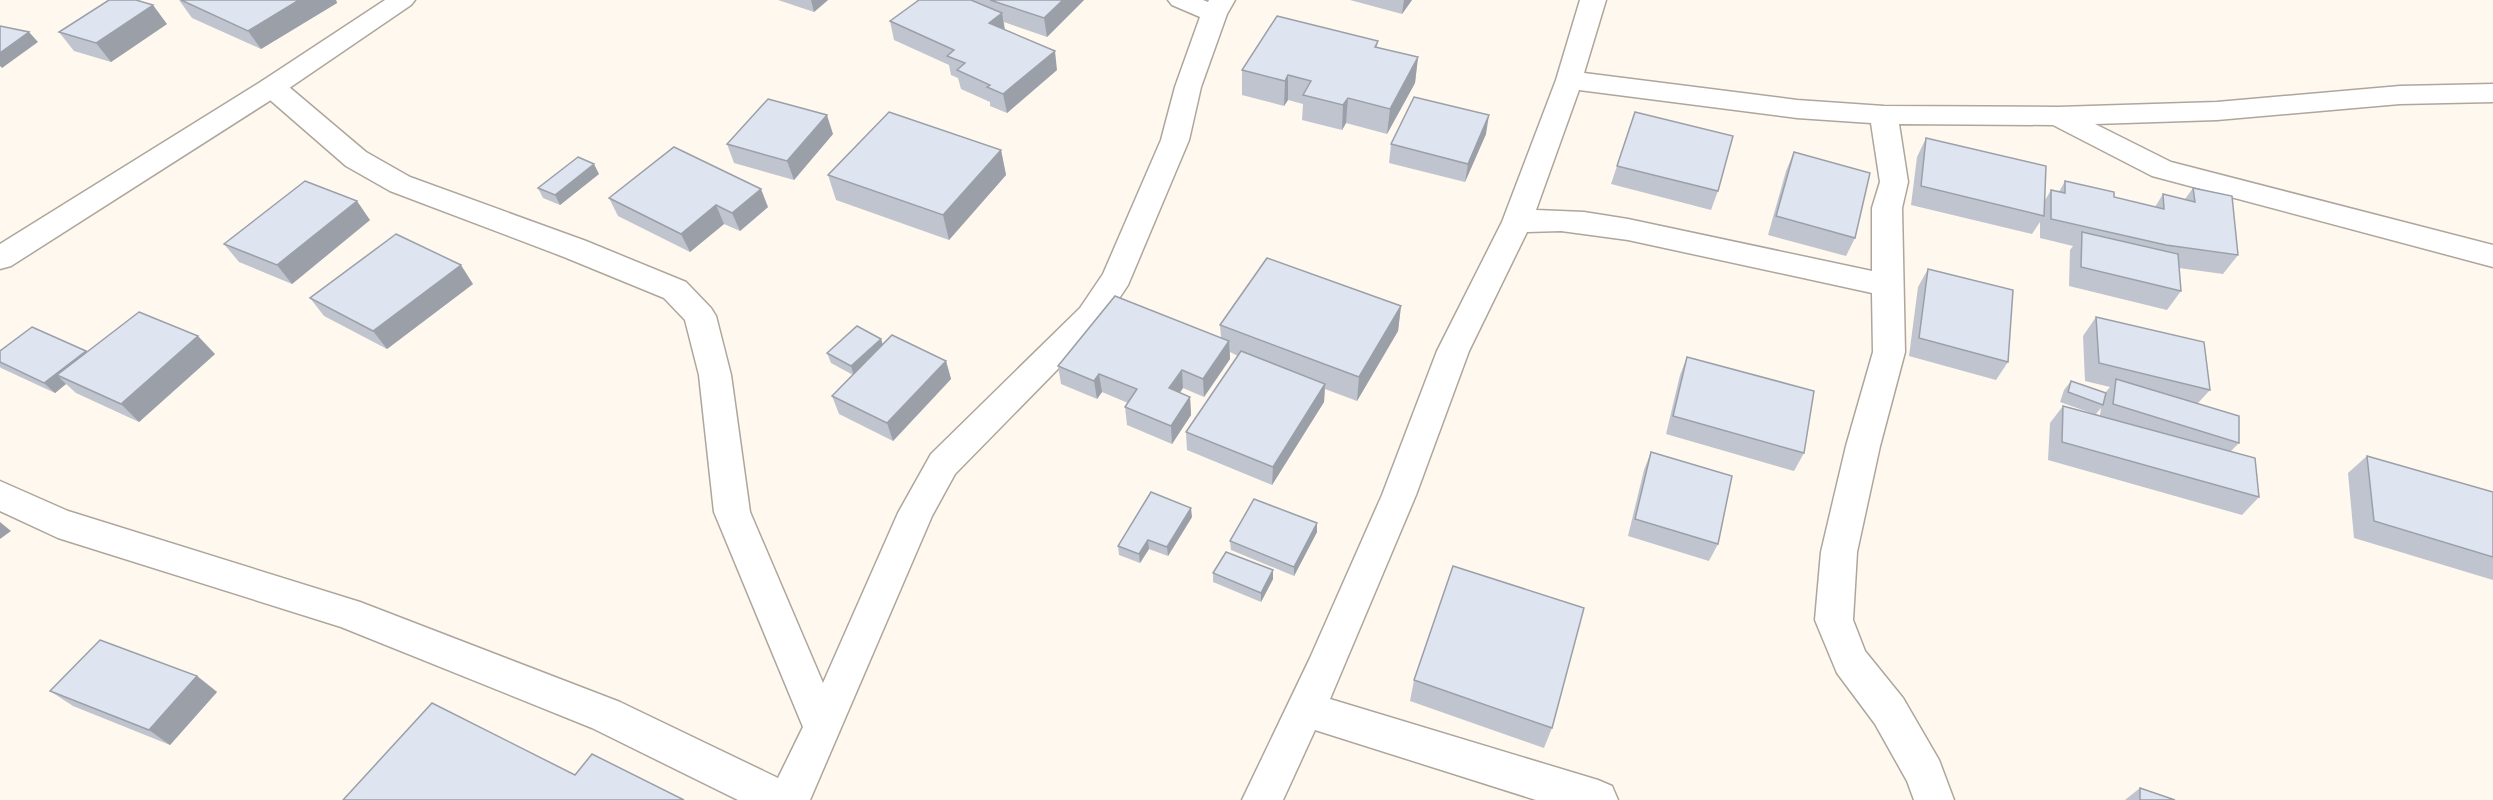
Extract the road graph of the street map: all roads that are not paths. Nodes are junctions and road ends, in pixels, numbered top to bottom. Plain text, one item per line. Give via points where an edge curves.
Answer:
1 (402, 0) edge
2 (1181, 0) edge
3 (1593, 0) edge
4 (1218, 7) edge
5 (1569, 80) junction
6 (272, 87) junction
7 (2493, 93) edge
8 (1884, 115) junction
9 (2058, 116) junction
10 (1517, 222) junction
11 (2493, 256) edge
12 (0, 258) edge
13 (1887, 286) junction
14 (0, 495) edge
15 (1305, 709) junction
16 (823, 728) junction
17 (781, 800) edge
18 (789, 800) edge
19 (1262, 800) edge
20 (1598, 800) edge
21 (1934, 800) edge

1 - 6 street
2 - 4 street
3 - 5 street
4 - 16 street via 1188,87 1175,140 1117,277 1091,316 943,464 916,513
5 - 8 street via 1797,109
5 - 10 street
6 - 12 street
6 - 16 street via 356,159 400,184 675,290 700,316 715,375 732,512
7 - 9 street via 2400,96 2217,111
8 - 9 street
8 - 13 street via 1894,182 1887,208
9 - 11 street via 2162,169
10 - 13 street via 1540,219 1624,228
10 - 15 street via 1453,351 1399,495
13 - 21 street via 1889,352 1839,552 1834,620 1850,661 1889,711 1925,774
14 - 17 street via 58,524 357,617 606,716
15 - 19 street
15 - 20 street
16 - 18 street

